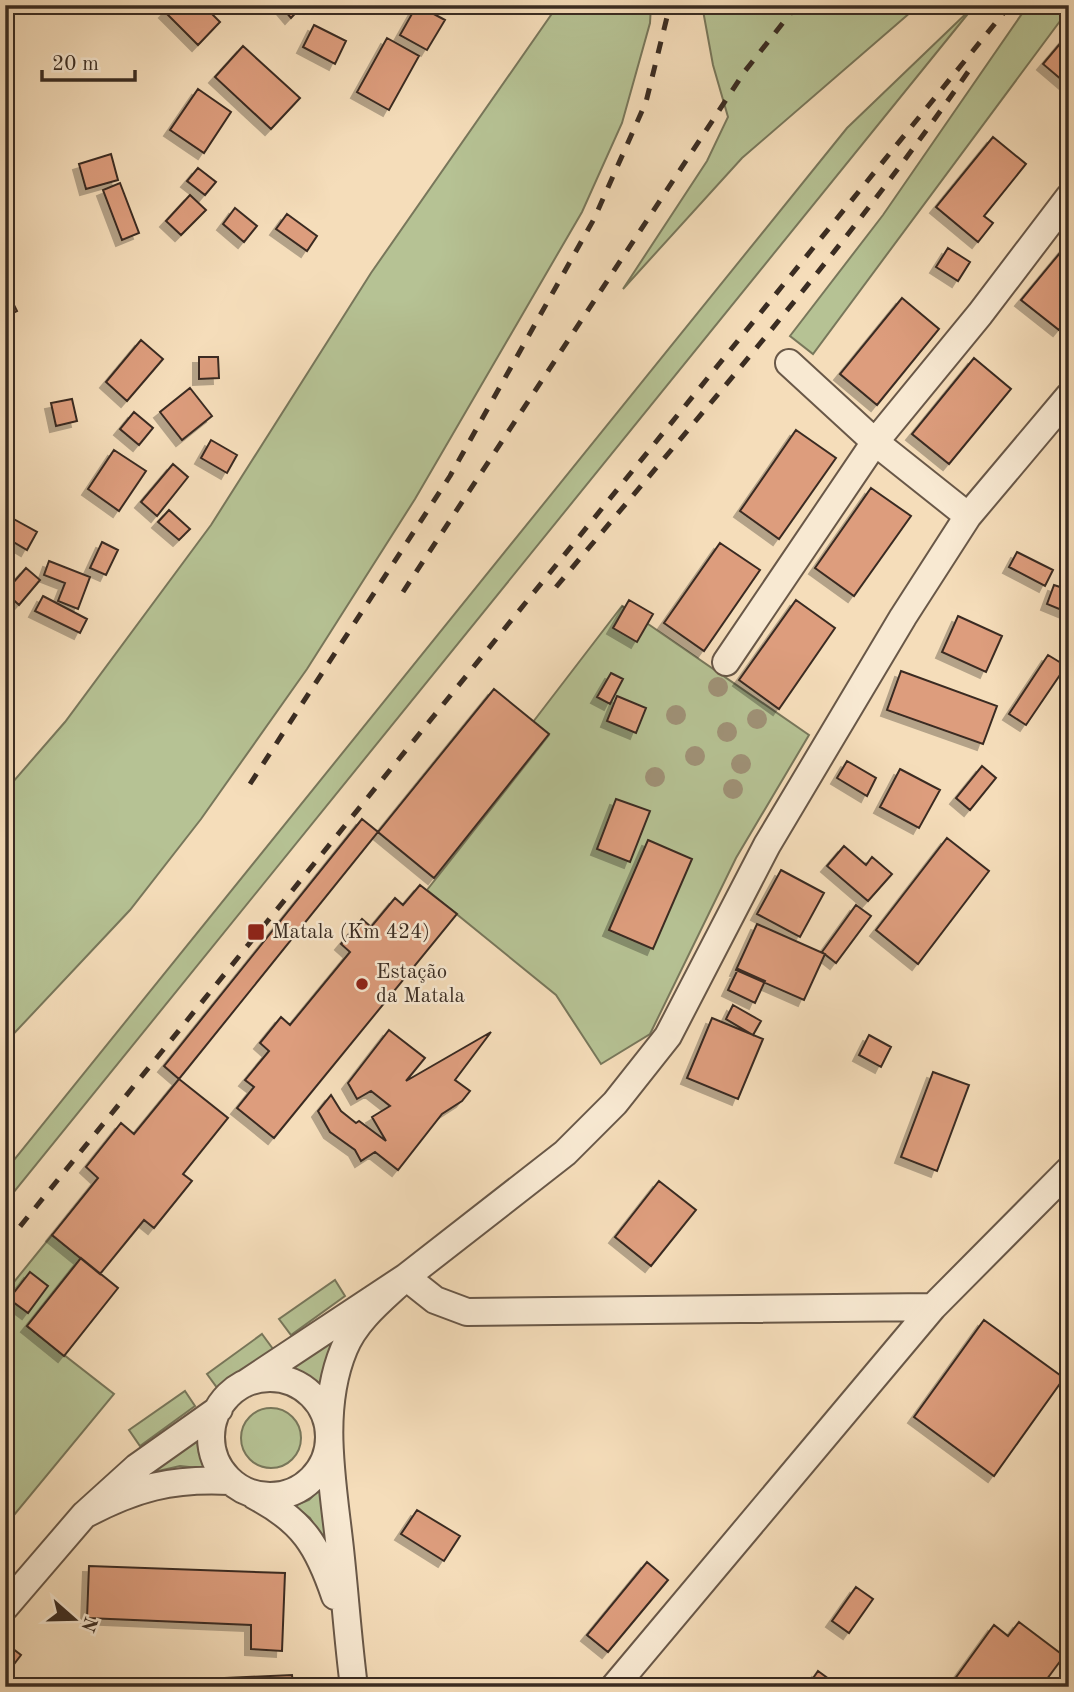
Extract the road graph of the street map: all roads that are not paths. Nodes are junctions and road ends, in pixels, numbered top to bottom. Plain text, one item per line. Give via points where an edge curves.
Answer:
1 (1069, 197) edge
2 (789, 363) dead end
3 (1069, 396) edge
4 (875, 442) junction
5 (968, 516) junction
6 (726, 662) dead end
7 (1069, 1170) edge
8 (406, 1277) junction
9 (933, 1307) junction
10 (246, 1383) junction
11 (219, 1409) junction
12 (329, 1433) junction
13 (239, 1486) junction
14 (83, 1515) junction
15 (5, 1607) edge
16 (347, 1631) junction
17 (354, 1687) edge
18 (614, 1687) edge

1 - 4 street via 981,314
2 - 4 street
3 - 5 street
4 - 5 street
4 - 6 street
5 - 8 street via 798,790 668,1035 615,1103 565,1153
7 - 9 street
8 - 9 street via 435,1300 467,1312
8 - 10 street
8 - 12 street via 364,1317 344,1348 332,1388
9 - 18 street
10 - 11 street
10 - 12 street via 283,1379 301,1386 325,1414
11 - 13 street via 212,1427 212,1446 218,1465
11 - 14 street via 137,1467
12 - 13 street via 319,1471 305,1485 267,1496
12 - 16 street
13 - 14 street via 165,1482 125,1493
13 - 16 street via 284,1511 306,1533 326,1569
14 - 15 street
16 - 17 street

